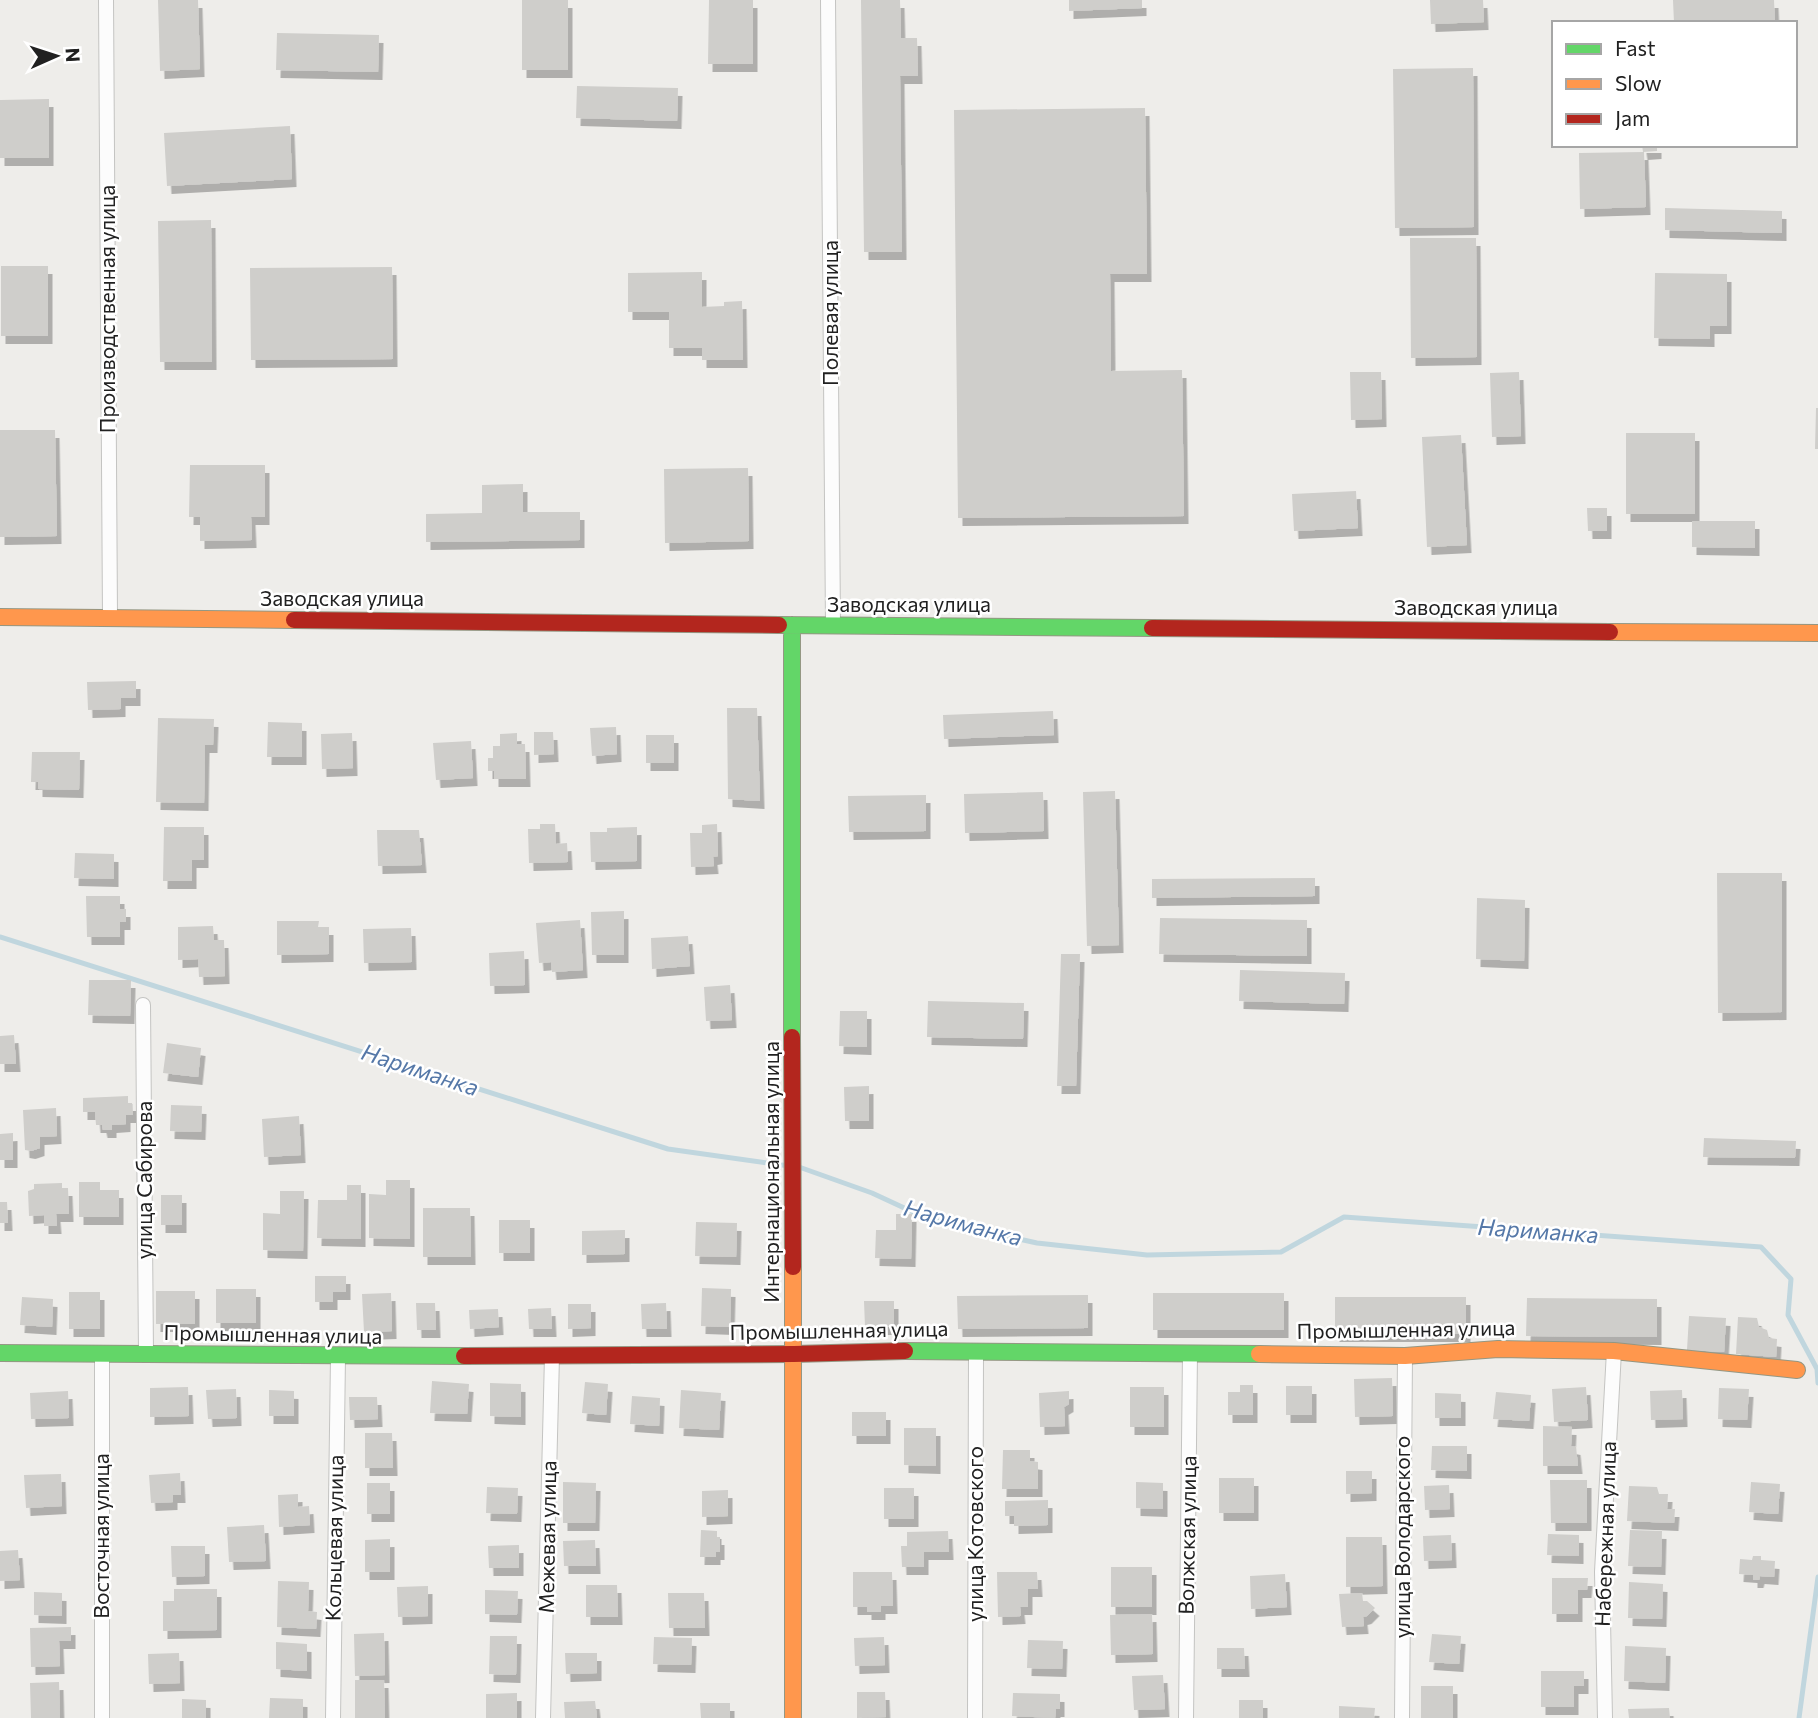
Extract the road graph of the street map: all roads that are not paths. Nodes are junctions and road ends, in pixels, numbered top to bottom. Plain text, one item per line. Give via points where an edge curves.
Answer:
1 (106, 0) edge
2 (828, 0) edge
3 (0, 617) edge
4 (110, 617) junction
5 (792, 625) junction
6 (833, 626) junction
7 (1818, 632) edge
8 (143, 1006) dead end
9 (976, 1351) junction
10 (1614, 1351) junction
11 (0, 1353) edge
12 (1190, 1353) junction
13 (102, 1354) junction
14 (146, 1354) junction
15 (794, 1354) junction
16 (552, 1356) junction
17 (1405, 1356) junction
18 (338, 1357) junction
19 (1797, 1370) dead end
20 (102, 1718) edge
21 (333, 1718) edge
22 (543, 1718) edge
23 (793, 1718) edge
24 (975, 1718) edge
25 (1186, 1718) edge
26 (1402, 1718) edge
27 (1605, 1718) edge

1 - 4 street, Производственная улица
2 - 6 street, Полевая улица
3 - 4 street, Заводская улица
4 - 5 street, Заводская улица
5 - 6 street, Заводская улица
5 - 15 street, Интернациональная улица
6 - 7 street, Заводская улица
8 - 14 street, улица Сабирова
9 - 12 street, Промышленная улица
9 - 15 street, Промышленная улица
9 - 24 street, улица Котовского
10 - 17 street, Промышленная улица via 1498,1349
10 - 19 street, Промышленная улица
10 - 27 street, Набережная улица via 1602,1572
11 - 13 street, Промышленная улица
12 - 17 street, Промышленная улица
12 - 25 street, Волжская улица
13 - 14 street, Промышленная улица
13 - 20 street, Восточная улица
14 - 18 street, Промышленная улица
15 - 16 street, Промышленная улица
15 - 23 street, Интернациональная улица
16 - 18 street, Промышленная улица
16 - 22 street, Межевая улица
17 - 26 street, улица Володарского
18 - 21 street, Кольцевая улица

